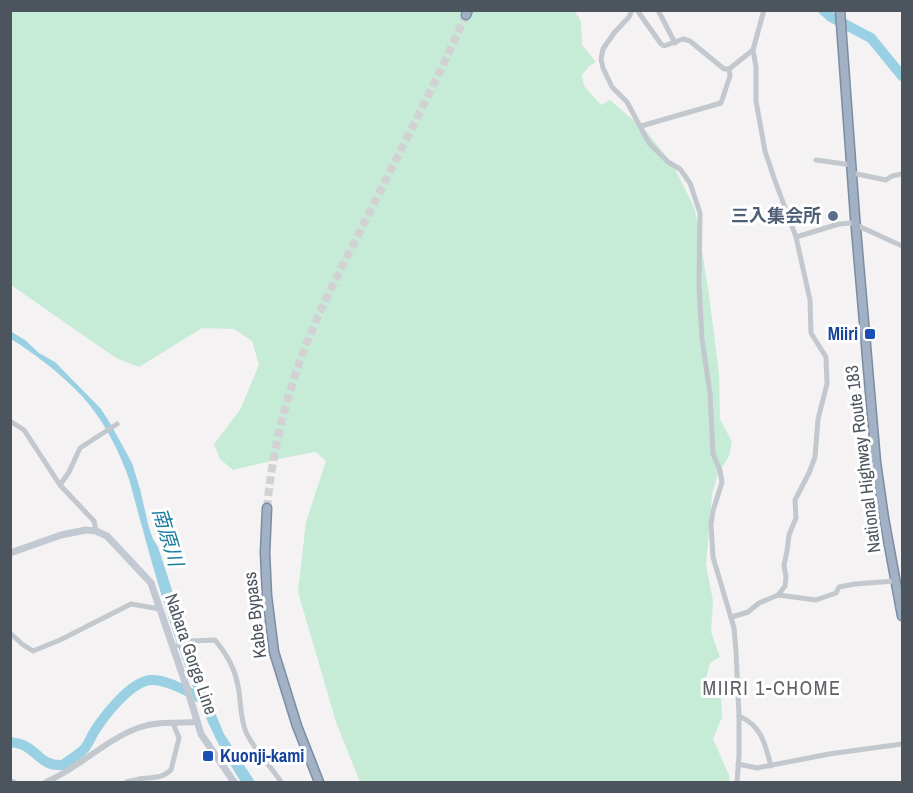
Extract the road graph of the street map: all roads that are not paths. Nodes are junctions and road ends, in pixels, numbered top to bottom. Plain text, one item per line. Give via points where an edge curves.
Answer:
1 (632, 10) edge
2 (637, 10) edge
3 (658, 10) edge
4 (764, 10) edge
5 (841, 18) edge
6 (675, 43) junction
7 (753, 50) junction
8 (729, 69) junction
9 (641, 126) junction
10 (816, 160) dead end
11 (852, 169) junction
12 (903, 174) edge
13 (856, 225) junction
14 (796, 237) junction
15 (903, 246) edge
16 (10, 421) edge
17 (117, 424) dead end
18 (60, 485) junction
19 (267, 508) tunnel mouth
20 (96, 531) junction
21 (10, 553) edge
22 (897, 577) edge
23 (778, 595) junction
24 (160, 609) junction
25 (903, 616) edge
26 (732, 617) junction
27 (10, 633) edge
28 (175, 646) junction
29 (738, 716) junction
30 (198, 722) junction
31 (173, 723) junction
32 (903, 744) edge
33 (738, 764) junction
34 (771, 766) junction
35 (233, 782) edge
36 (46, 783) edge
37 (126, 783) edge
38 (281, 783) edge
39 (319, 783) edge
40 (737, 783) edge

1 - 9 street via 603,49 601,59 612,87 627,102
2 - 6 street via 661,44
3 - 6 street
4 - 7 street
5 - 11 highway, National Highway Route 183
6 - 8 street via 690,41
7 - 8 street
7 - 14 street via 756,101 765,151
8 - 9 street via 721,103
9 - 26 street via 649,143 680,169 690,183 700,213 702,339 713,454 722,482 711,524 713,557
10 - 11 street
11 - 12 street via 886,180
11 - 13 highway, National Highway Route 183
13 - 14 street via 839,224
13 - 15 street
13 - 22 highway, National Highway Route 183 via 876,462
14 - 23 street via 810,300 811,333 826,357 827,384 818,419 815,457 795,500 796,518 784,564 785,586
16 - 18 street via 24,430
17 - 18 street via 80,448
18 - 20 street via 94,521
19 - 39 highway, Kabe Bypass via 267,596 274,652
20 - 21 main road via 61,535
20 - 24 main road, Nabara Gorge Line via 146,576
22 - 23 street via 839,587 836,593 816,600
22 - 25 highway, National Highway Route 183
23 - 26 street
24 - 27 street via 131,604 33,651
24 - 28 main road, Nabara Gorge Line
26 - 29 street
28 - 30 main road, Nabara Gorge Line
28 - 38 street via 215,640 225,652 237,679 246,732
29 - 33 street
29 - 34 street via 752,723 760,733
30 - 31 street
30 - 35 main road, Nabara Gorge Line via 201,734
31 - 36 street via 156,723 124,734
31 - 37 street via 179,738 171,770 161,777
32 - 34 street
33 - 34 street
33 - 40 street

